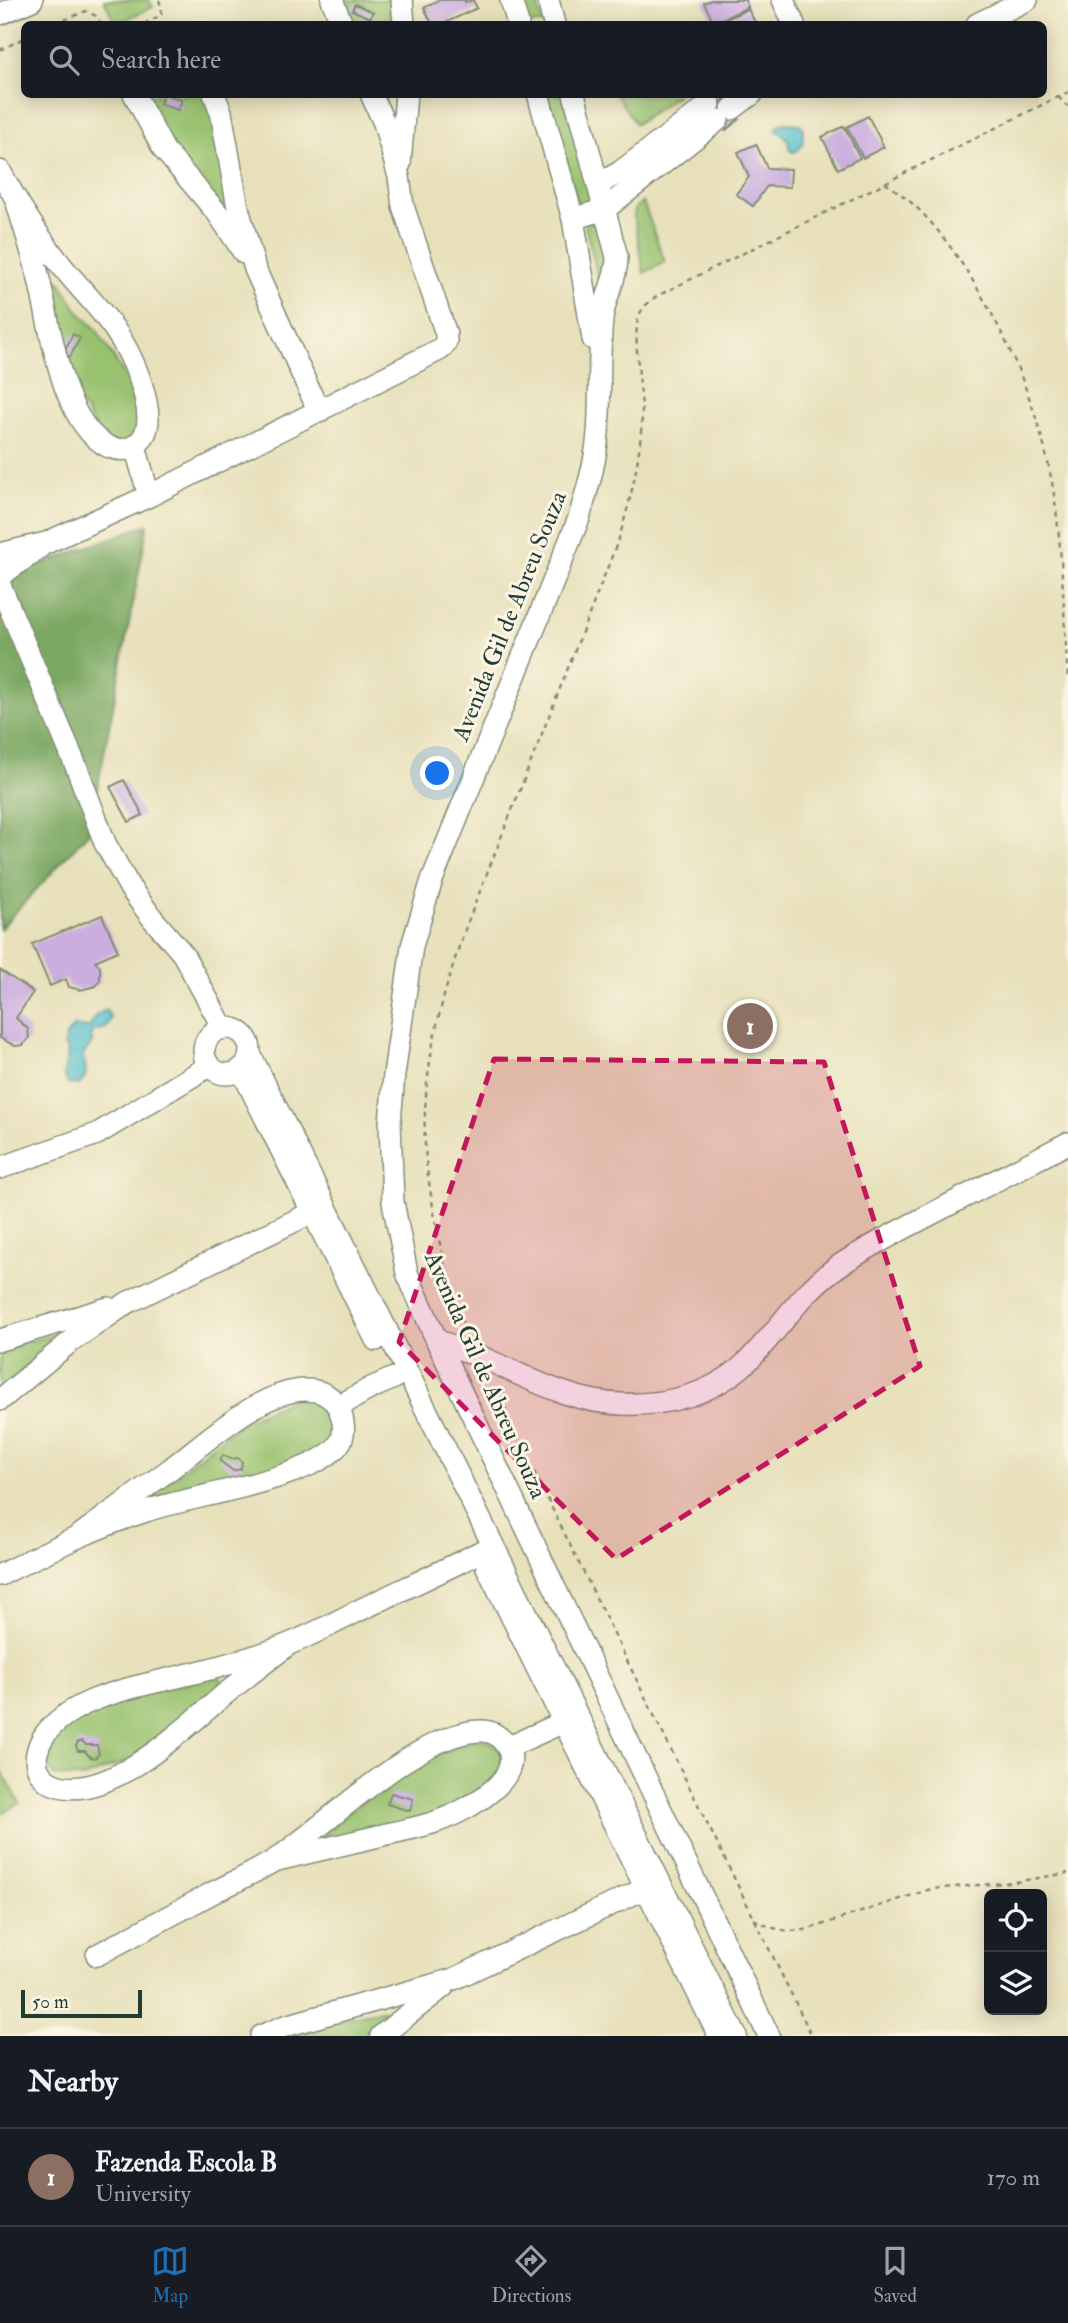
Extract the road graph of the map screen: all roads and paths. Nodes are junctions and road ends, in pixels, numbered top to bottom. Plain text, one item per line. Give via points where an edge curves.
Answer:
1 (32, 0) edge
2 (159, 0) edge
3 (332, 0) edge
4 (402, 0) edge
5 (511, 0) edge
6 (548, 0) edge
7 (783, 0) edge
8 (1027, 0) edge
9 (0, 14) edge
10 (62, 21) edge
11 (99, 21) edge
12 (152, 21) edge
13 (341, 21) edge
14 (404, 21) edge
15 (517, 21) edge
16 (553, 21) edge
17 (793, 21) edge
18 (983, 21) edge
19 (21, 40) edge
20 (0, 50) edge
21 (1068, 92) edge
22 (1058, 97) junction
23 (135, 98) edge
24 (216, 98) edge
25 (374, 98) edge
26 (404, 98) edge
27 (539, 98) edge
28 (575, 98) edge
29 (743, 98) edge
30 (1068, 106) edge
31 (719, 108) edge
32 (394, 122) junction
33 (0, 171) edge
34 (885, 183) junction
35 (598, 184) junction
36 (17, 203) junction
37 (609, 206) junction
38 (228, 211) junction
39 (573, 219) junction
40 (61, 265) junction
41 (38, 275) junction
42 (599, 379) junction
43 (319, 412) junction
44 (135, 446) junction
45 (149, 496) junction
46 (46, 543) junction
47 (0, 554) edge
48 (0, 565) edge
49 (0, 573) edge
50 (0, 585) edge
51 (1068, 679) edge
52 (218, 1030) junction
53 (246, 1061) junction
54 (209, 1066) junction
55 (1068, 1143) edge
56 (0, 1168) edge
57 (313, 1212) junction
58 (127, 1303) junction
59 (63, 1322) junction
60 (471, 1337) dead end
61 (0, 1340) edge
62 (437, 1341) junction
63 (70, 1342) junction
64 (495, 1363) junction
65 (394, 1378) junction
66 (0, 1400) edge
67 (339, 1406) junction
68 (142, 1501) junction
69 (480, 1552) junction
70 (0, 1575) edge
71 (288, 1645) junction
72 (216, 1667) junction
73 (229, 1690) junction
74 (564, 1722) junction
75 (508, 1748) junction
76 (316, 1842) junction
77 (1068, 1873) edge
78 (646, 1888) junction
79 (754, 1919) junction
80 (97, 1955) dead end
81 (454, 1979) junction
82 (381, 2000) junction
83 (388, 2030) edge
84 (261, 2036) edge
85 (719, 2036) edge
86 (736, 2036) edge
87 (769, 2036) edge
88 (812, 2036) edge

1 - 9 street
2 - 12 path via 161,15
3 - 13 street
4 - 14 street
5 - 15 street
6 - 16 street
7 - 17 street
8 - 18 street
10 - 11 path via 86,11
19 - 20 path
21 - 22 path
22 - 30 path
22 - 34 path
23 - 38 street via 164,150
24 - 38 street via 221,112
25 - 32 street
26 - 32 street
27 - 39 street, Avenida Gil de Abreu Souza
28 - 35 street, Avenida Gil de Abreu Souza
29 - 31 street
31 - 35 street
31 - 37 street via 705,137 627,200
32 - 43 street via 403,206 446,342 433,355
33 - 36 street
34 - 51 path via 932,222 956,253 984,299 1029,396 1056,510
34 - 60 path via 657,296 639,315 642,414 626,517 467,924 442,1000 432,1052 426,1158 447,1276
35 - 37 street, Avenida Gil de Abreu Souza
36 - 40 street
36 - 41 street
37 - 39 street
37 - 42 street, Avenida Gil de Abreu Souza via 617,264 604,309
38 - 43 street
39 - 42 street, Avenida Gil de Abreu Souza
40 - 41 street
40 - 44 street via 108,317 130,352 148,409 148,430
41 - 44 street via 59,373 88,431 115,449
42 - 62 street, Avenida Gil de Abreu Souza via 598,437 579,518 432,880 412,946 390,1123 393,1202 407,1273
43 - 45 street
44 - 45 street
45 - 46 street
46 - 47 street
46 - 49 street
48 - 49 street
50 - 52 street via 105,843 153,919 151,931
52 - 53 street via 243,1034 250,1046
52 - 54 street via 204,1045
53 - 54 street via 228,1074
53 - 57 street
53 - 86 street
54 - 56 street via 97,1134
55 - 64 street via 884,1239 822,1277 750,1359 703,1391 645,1404 599,1403
57 - 58 street
57 - 65 street
58 - 59 street
58 - 63 street
59 - 61 street
59 - 63 street
62 - 64 street
62 - 87 street, Avenida Gil de Abreu Souza
63 - 66 street
64 - 79 path via 512,1427
65 - 67 street
65 - 69 street
67 - 68 street via 313,1390 295,1391 241,1413
67 - 68 street via 344,1424 341,1443 317,1462 274,1478
68 - 70 street
69 - 71 street
69 - 74 street
71 - 72 street
71 - 73 street
72 - 73 street
72 - 73 street via 129,1688 62,1718 41,1741 39,1772 46,1780 68,1788 85,1787 128,1770 159,1750
74 - 75 street
74 - 78 street
75 - 76 street via 512,1757 505,1779 475,1804 439,1821
75 - 76 street via 498,1735 487,1731 458,1734 397,1765
76 - 80 street
77 - 79 path via 931,1889 794,1931
78 - 81 street
78 - 85 street
79 - 88 path
81 - 82 street
81 - 83 street
82 - 83 street
82 - 84 street

